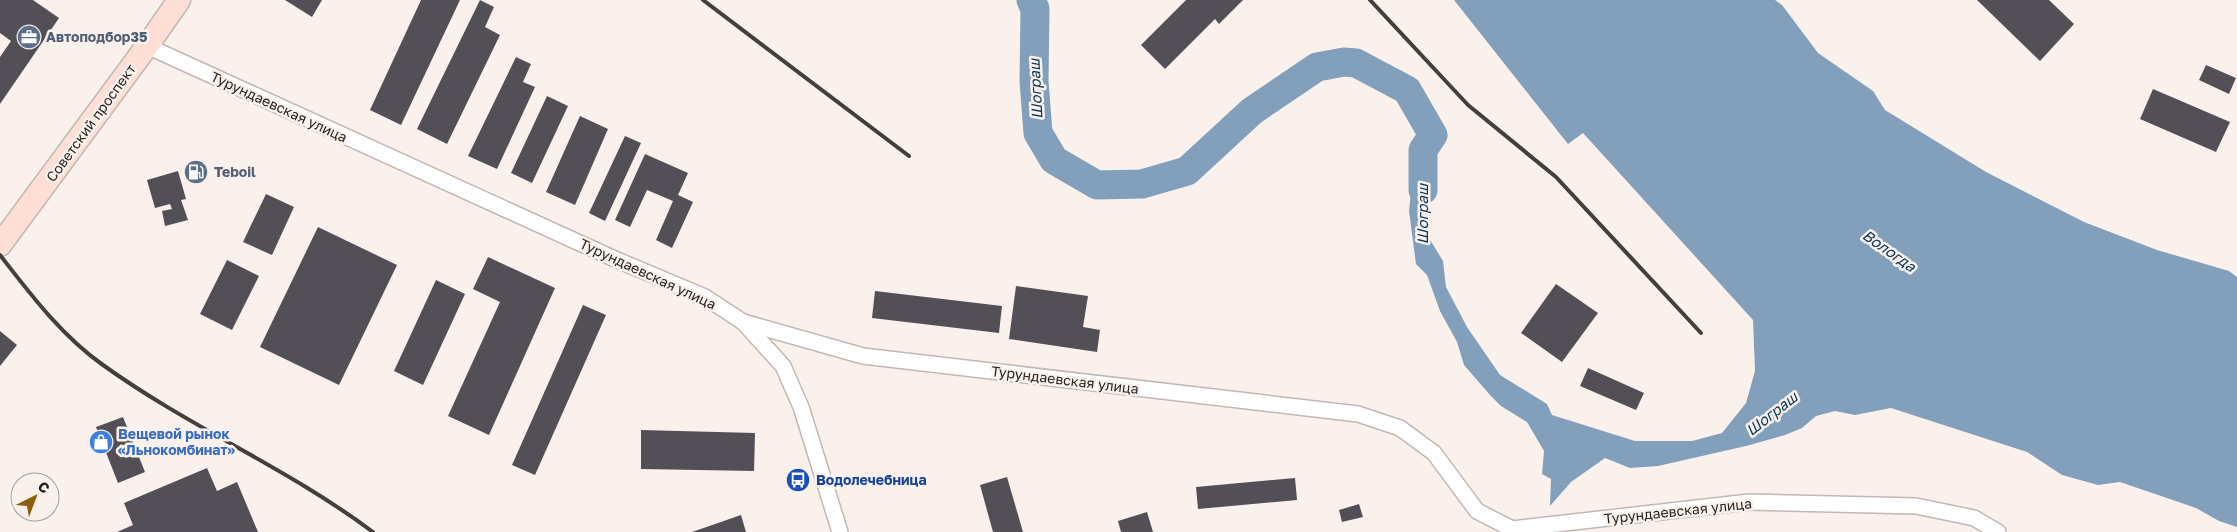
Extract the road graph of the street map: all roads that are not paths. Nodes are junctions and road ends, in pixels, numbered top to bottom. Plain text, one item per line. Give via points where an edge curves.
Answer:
1 (179, 0) edge
2 (148, 46) junction
3 (0, 245) edge
4 (743, 322) junction
5 (840, 532) edge
6 (1998, 532) edge

1 - 2 street, Советский проспект
2 - 3 street, Советский проспект
2 - 4 street, Турундаевская улица via 608,256 706,297
4 - 5 street via 783,366 801,407
4 - 6 street, Турундаевская улица via 863,356 1358,414 1400,428 1434,453 1476,511 1512,529 1749,502 1916,506 1974,518

